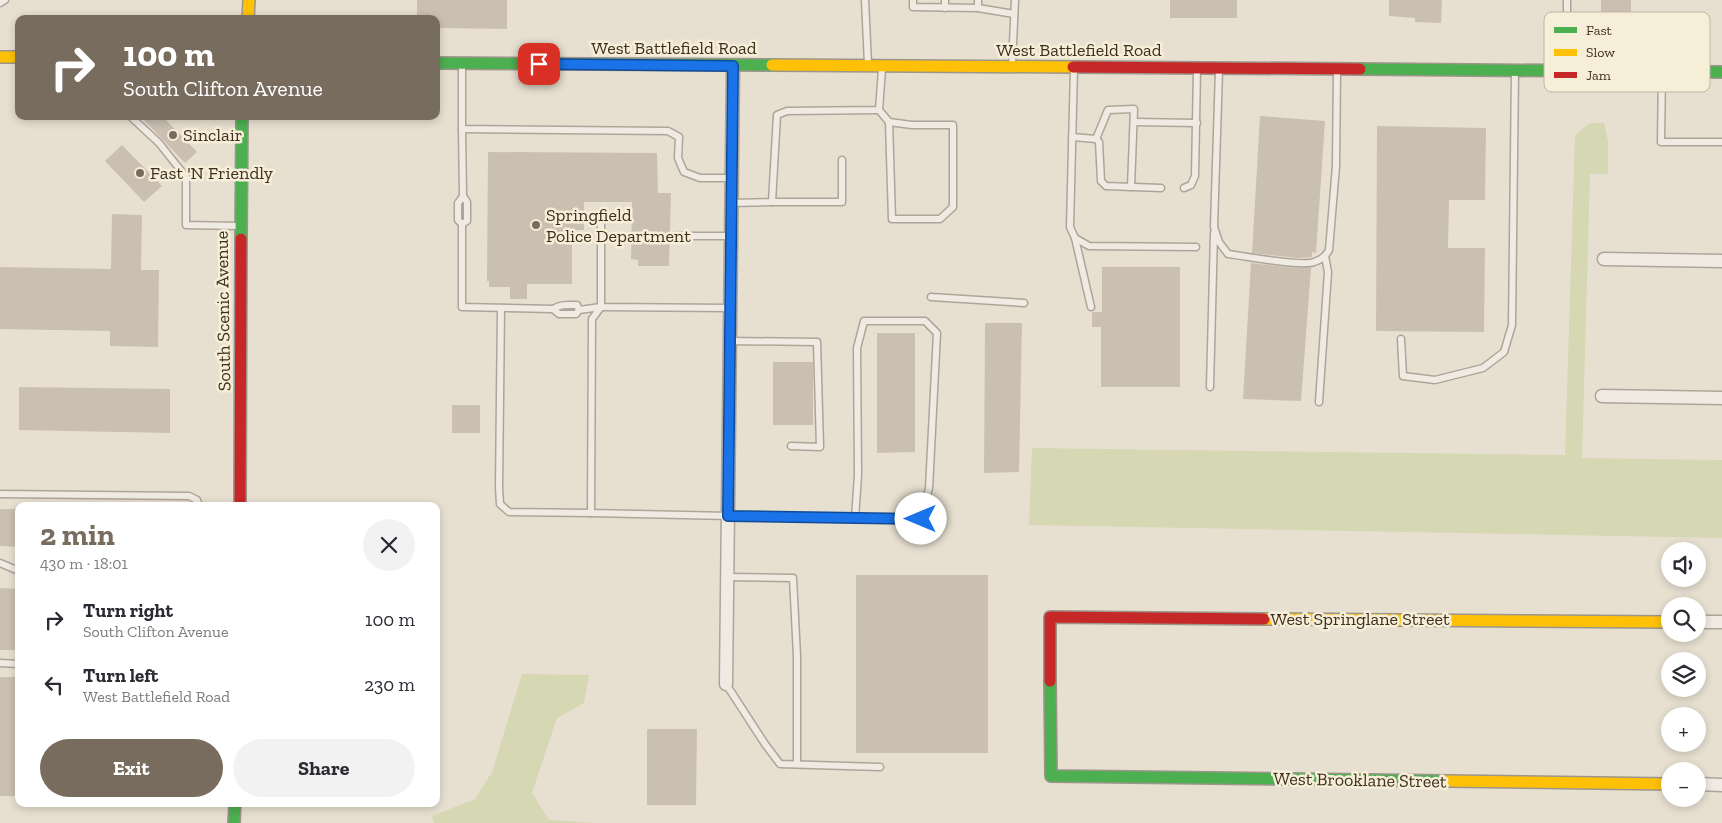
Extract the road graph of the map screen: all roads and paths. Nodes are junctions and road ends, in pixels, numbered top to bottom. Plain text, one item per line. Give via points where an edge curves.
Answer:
1 (5, 0) edge
2 (249, 0) edge
3 (866, 0) edge
4 (913, 0) edge
5 (945, 0) edge
6 (978, 0) edge
7 (1014, 0) edge
8 (0, 3) edge
9 (945, 8) junction
10 (978, 8) junction
11 (1014, 14) junction
12 (248, 15) edge
13 (0, 57) edge
14 (15, 58) edge
15 (440, 63) edge
16 (462, 63) junction
17 (733, 66) junction
18 (868, 66) junction
19 (882, 66) junction
20 (1012, 67) junction
21 (1074, 67) junction
22 (1197, 68) junction
23 (1219, 68) junction
24 (1337, 69) junction
25 (1514, 70) junction
26 (1544, 71) edge
27 (1662, 92) edge
28 (879, 110) junction
29 (134, 120) edge
30 (242, 120) edge
31 (889, 122) junction
32 (1134, 122) junction
33 (1196, 126) junction
34 (462, 129) junction
35 (1072, 137) junction
36 (1096, 139) junction
37 (1722, 142) edge
38 (842, 160) dead end
39 (732, 178) junction
40 (1131, 187) junction
41 (1162, 188) dead end
42 (1184, 188) dead end
43 (772, 202) junction
44 (732, 203) junction
45 (601, 224) dead end
46 (240, 226) junction
47 (1214, 227) junction
48 (675, 236) dead end
49 (731, 236) junction
50 (1075, 238) junction
51 (1196, 247) dead end
52 (1325, 256) junction
53 (1604, 259) dead end
54 (1722, 261) edge
55 (931, 297) dead end
56 (1024, 303) dead end
57 (601, 307) junction
58 (1091, 307) dead end
59 (501, 308) junction
60 (730, 308) junction
61 (1401, 339) dead end
62 (730, 341) junction
63 (1210, 387) dead end
64 (1602, 396) dead end
65 (1722, 398) edge
66 (1319, 402) dead end
67 (792, 446) dead end
68 (0, 494) edge
69 (198, 502) edge
70 (240, 502) edge
71 (591, 513) junction
72 (728, 516) junction
73 (855, 519) junction
74 (0, 563) edge
75 (15, 569) edge
76 (727, 577) junction
77 (1661, 622) edge
78 (1706, 622) edge
79 (1722, 622) edge
80 (0, 663) edge
81 (15, 664) edge
82 (726, 684) joint
83 (797, 764) junction
84 (880, 767) dead end
85 (1051, 776) joint
86 (1661, 784) edge
87 (1706, 784) edge
88 (1722, 784) edge
89 (235, 807) edge
90 (234, 823) edge

1 - 8 lane
2 - 12 main road
3 - 18 lane
4 - 9 lane via 913,7
5 - 9 lane
6 - 10 lane
7 - 11 lane
9 - 10 lane
10 - 11 lane
11 - 20 lane
13 - 14 main road
15 - 16 main road, West Battlefield Road
16 - 17 main road, West Battlefield Road
16 - 34 lane
17 - 18 main road, West Battlefield Road
17 - 39 street
18 - 19 main road, West Battlefield Road
19 - 20 main road, West Battlefield Road
19 - 28 lane
20 - 21 main road, West Battlefield Road
21 - 22 main road, West Battlefield Road
21 - 35 lane
22 - 23 main road, West Battlefield Road
22 - 33 lane
23 - 24 main road, West Battlefield Road
23 - 47 lane
24 - 25 main road, West Battlefield Road
24 - 52 lane via 1336,166 1329,250
25 - 26 main road, West Battlefield Road
25 - 61 lane via 1512,325 1504,352 1483,368 1435,380 1403,376
27 - 37 lane via 1661,142
28 - 31 lane
28 - 43 lane via 787,111 777,115
29 - 46 lane via 159,143 186,177 186,225
30 - 46 main road, South Scenic Avenue
31 - 31 lane via 953,125 953,207 940,219 892,219
32 - 33 lane
32 - 36 lane via 1134,109 1108,110
32 - 40 lane
33 - 42 lane via 1195,176
34 - 39 lane via 668,131 679,137 678,158 684,172 700,178
34 - 59 lane via 463,196 467,202 467,221 462,224 462,307
35 - 36 lane
35 - 50 lane via 1070,227
36 - 40 lane via 1099,142 1101,181 1106,186
38 - 43 lane via 842,202
39 - 44 street
40 - 41 lane
43 - 44 lane
44 - 49 street
45 - 57 lane
46 - 70 main road, South Scenic Avenue
47 - 52 lane via 1228,254 1299,263 1314,263
47 - 63 lane
48 - 49 lane
49 - 60 street
50 - 51 lane via 1089,246
50 - 58 lane
52 - 66 lane via 1328,272
53 - 54 street
55 - 56 lane
57 - 59 lane via 579,310 577,305 559,305 553,309
57 - 60 lane
57 - 71 lane via 592,318
59 - 71 lane via 500,504 508,512
60 - 62 street
62 - 67 lane via 817,342 820,447
62 - 72 street
64 - 65 street
68 - 69 lane via 189,496
71 - 72 lane
72 - 73 lane
72 - 76 street
73 - 73 lane via 921,519 929,488 937,332 925,321 864,321 857,348
74 - 75 lane
76 - 82 street
76 - 83 lane via 793,578
77 - 85 main road, West Springlane Street via 1050,617
78 - 79 street
80 - 81 lane
82 - 83 lane via 780,764
83 - 84 lane
85 - 86 main road, West Brooklane Street
87 - 88 street
89 - 90 main road

